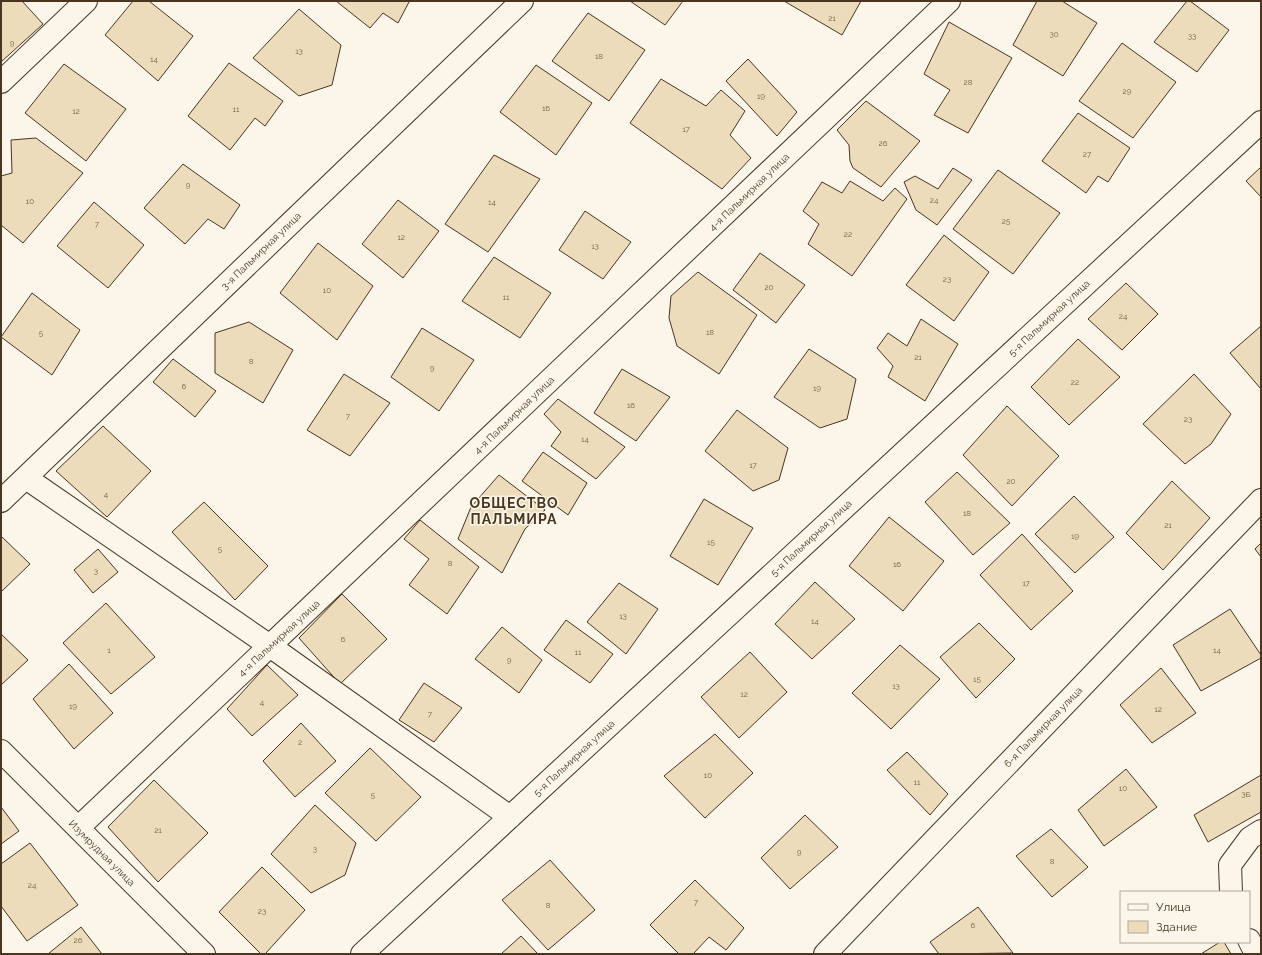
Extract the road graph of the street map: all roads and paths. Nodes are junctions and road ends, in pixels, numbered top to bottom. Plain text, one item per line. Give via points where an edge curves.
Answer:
1 (86, 1) edge
2 (522, 1) edge
3 (949, 1) edge
4 (1, 82) edge
5 (1261, 122) edge
6 (26, 478) junction
7 (1261, 500) edge
8 (1, 501) edge
9 (270, 646) junction
10 (1, 751) edge
11 (510, 817) junction
12 (78, 828) junction
13 (1261, 831) edge
14 (1231, 891) edge
15 (1250, 942) edge
16 (204, 954) edge
17 (362, 954) edge
18 (825, 954) edge
19 (1256, 954) edge

1 - 4 street
2 - 6 street, 3-я Пальмирная улица
3 - 9 street, 4-я Пальмирная улица
5 - 11 street, 5-я Пальмирная улица
6 - 8 street, 3-я Пальмирная улица
6 - 9 street
7 - 18 street, 6-я Пальмирная улица
9 - 11 street
9 - 12 street, 4-я Пальмирная улица
10 - 12 street, Изумрудная улица
11 - 17 street, 5-я Пальмирная улица
12 - 16 street, Изумрудная улица
13 - 14 street via 1250,838 1230,865
15 - 19 street

